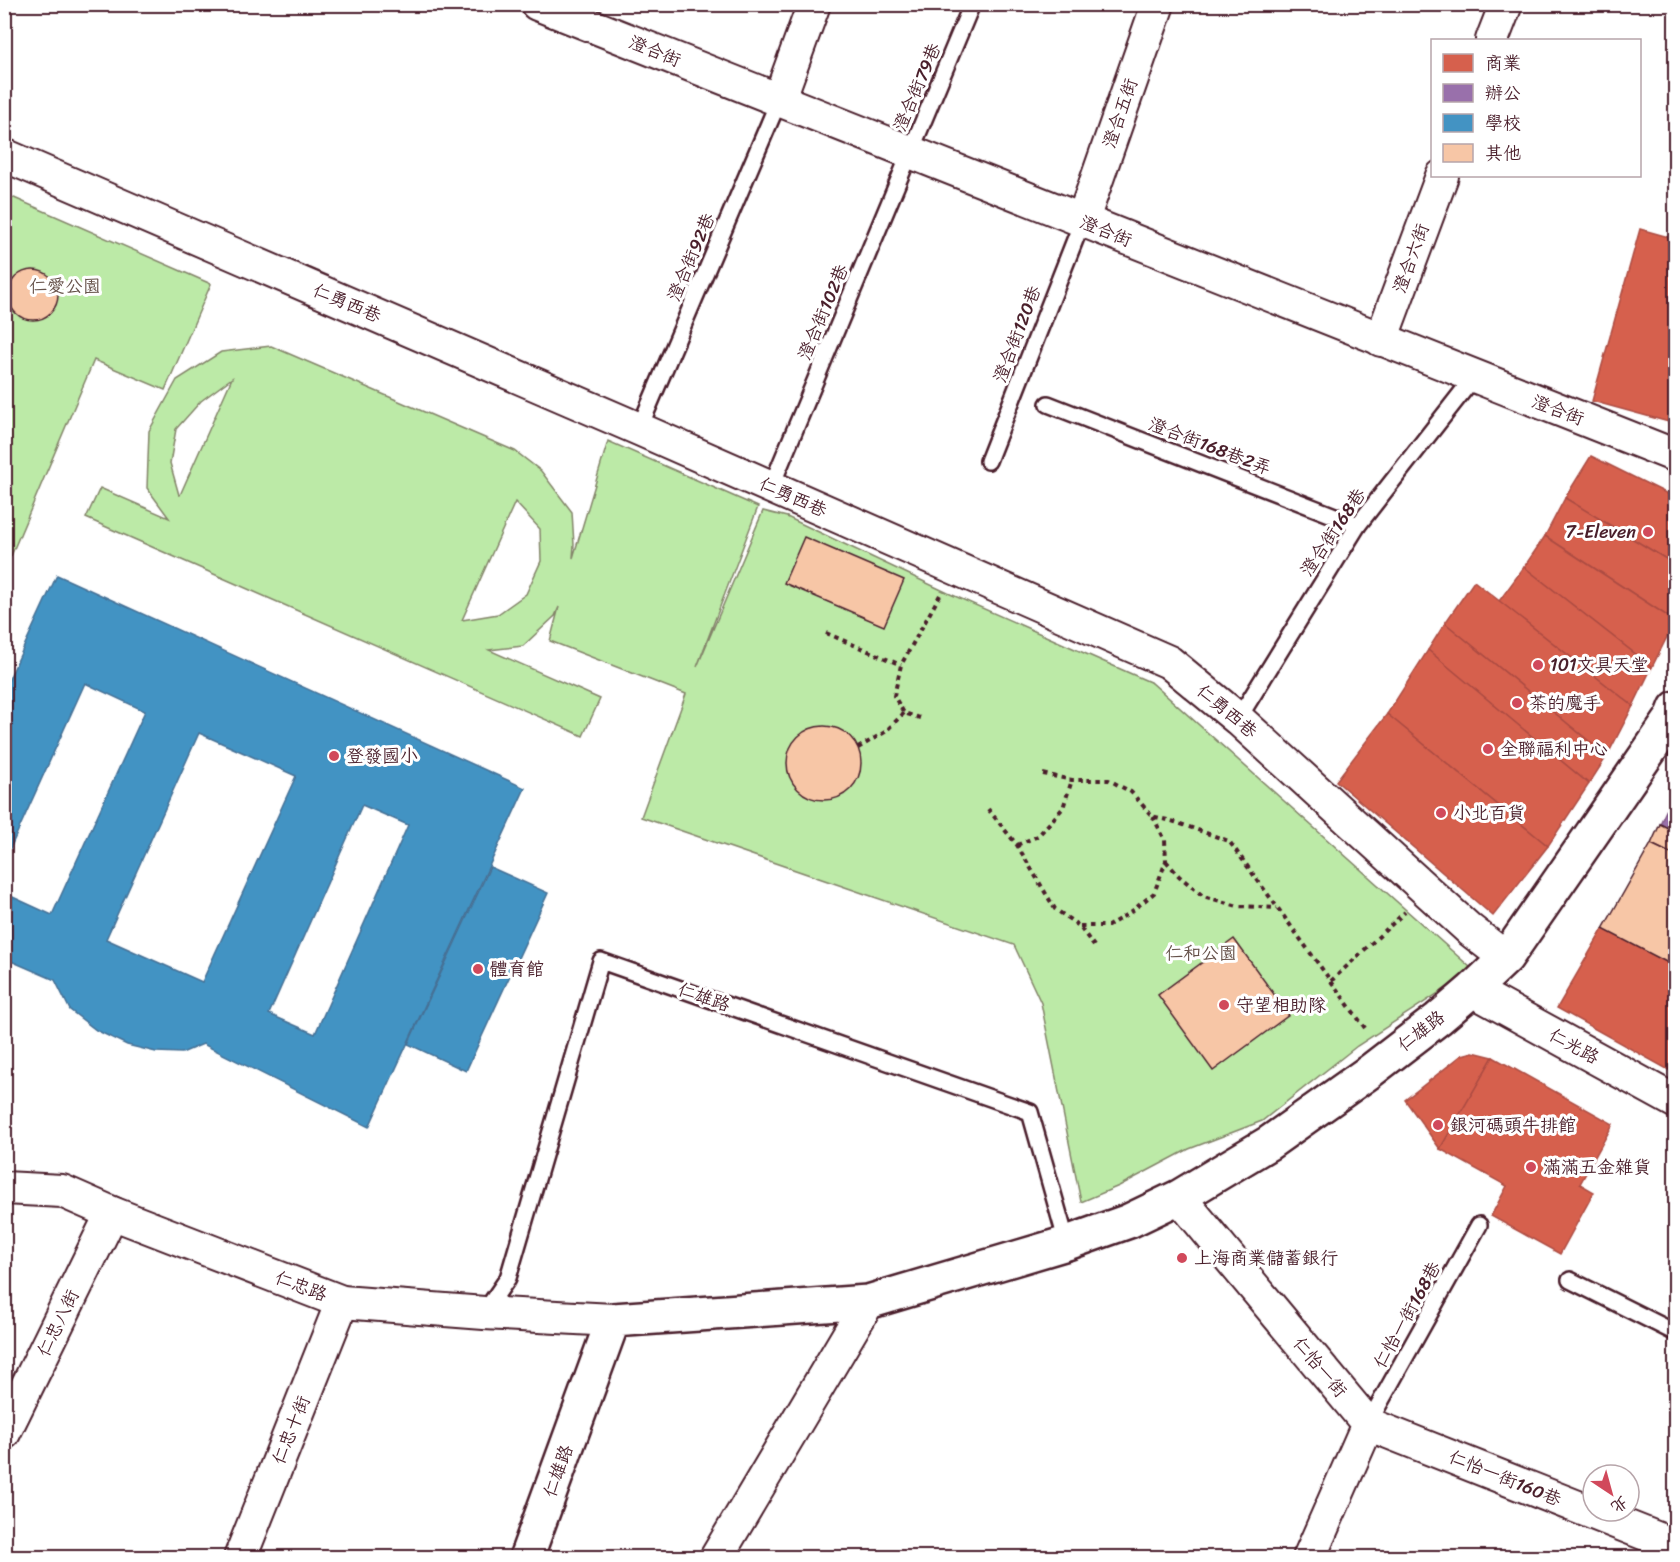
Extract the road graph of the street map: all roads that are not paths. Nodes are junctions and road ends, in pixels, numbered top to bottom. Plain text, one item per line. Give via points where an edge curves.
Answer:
1 (537, 4) edge
2 (814, 4) edge
3 (972, 4) edge
4 (1158, 4) edge
5 (1506, 4) edge
6 (1492, 39) edge
7 (779, 100) junction
8 (911, 152) junction
9 (4, 155) edge
10 (1442, 177) edge
11 (1082, 222) junction
12 (1381, 340) junction
13 (1473, 377) junction
14 (1048, 404) dead end
15 (639, 429) junction
16 (1676, 456) edge
17 (988, 461) dead end
18 (771, 487) junction
19 (1358, 525) junction
20 (1676, 708) edge
21 (1238, 719) junction
22 (1506, 958) junction
23 (1472, 990) junction
24 (1676, 1102) edge
25 (4, 1188) edge
26 (1179, 1197) junction
27 (112, 1213) junction
28 (1479, 1225) dead end
29 (1067, 1243) junction
30 (1570, 1280) dead end
31 (342, 1302) junction
32 (868, 1302) junction
33 (484, 1313) junction
34 (613, 1320) junction
35 (1676, 1333) edge
36 (1368, 1424) junction
37 (4, 1433) edge
38 (1676, 1546) edge
39 (240, 1557) edge
40 (526, 1557) edge
41 (716, 1557) edge
42 (1309, 1557) edge

1 - 7 street, 澄合街
2 - 7 street
3 - 8 lane, 澄合街79巷
4 - 11 street, 澄合五街
5 - 6 street
7 - 8 street, 澄合街
7 - 15 lane, 澄合街92巷
8 - 11 street, 澄合街
8 - 18 lane, 澄合街102巷
9 - 15 street, 仁勇西巷
10 - 12 street, 澄合六街
11 - 12 street, 澄合街
11 - 17 lane, 澄合街120巷
12 - 13 street, 澄合街
13 - 16 street, 澄合街
13 - 19 lane, 澄合街168巷
14 - 19 lane, 澄合街168巷2弄
15 - 18 street, 仁勇西巷
18 - 21 street, 仁勇西巷 via 1169,662
19 - 21 lane, 澄合街168巷
20 - 22 street, 仁雄路
21 - 22 street, 仁勇西巷 via 1470,930
22 - 23 street, 仁雄路
23 - 24 street, 仁光路
23 - 26 street, 仁雄路 via 1369,1072 1278,1137
25 - 27 street, 仁忠路 via 62,1191
26 - 29 street, 仁雄路 via 1129,1221
26 - 36 street, 仁怡一街
27 - 31 street, 仁忠路
27 - 37 street, 仁忠八街
28 - 36 lane, 仁怡一街168巷
29 - 32 street, 仁雄路
29 - 33 lane, 仁雄路 via 1030,1112 601,961 508,1278
30 - 35 lane
31 - 33 street, 仁忠路
31 - 39 street, 仁忠十街
32 - 34 street, 仁雄路
32 - 41 street
33 - 34 street, 仁忠路
34 - 40 street, 仁雄路
36 - 38 street, 仁怡一街160巷
36 - 42 street

